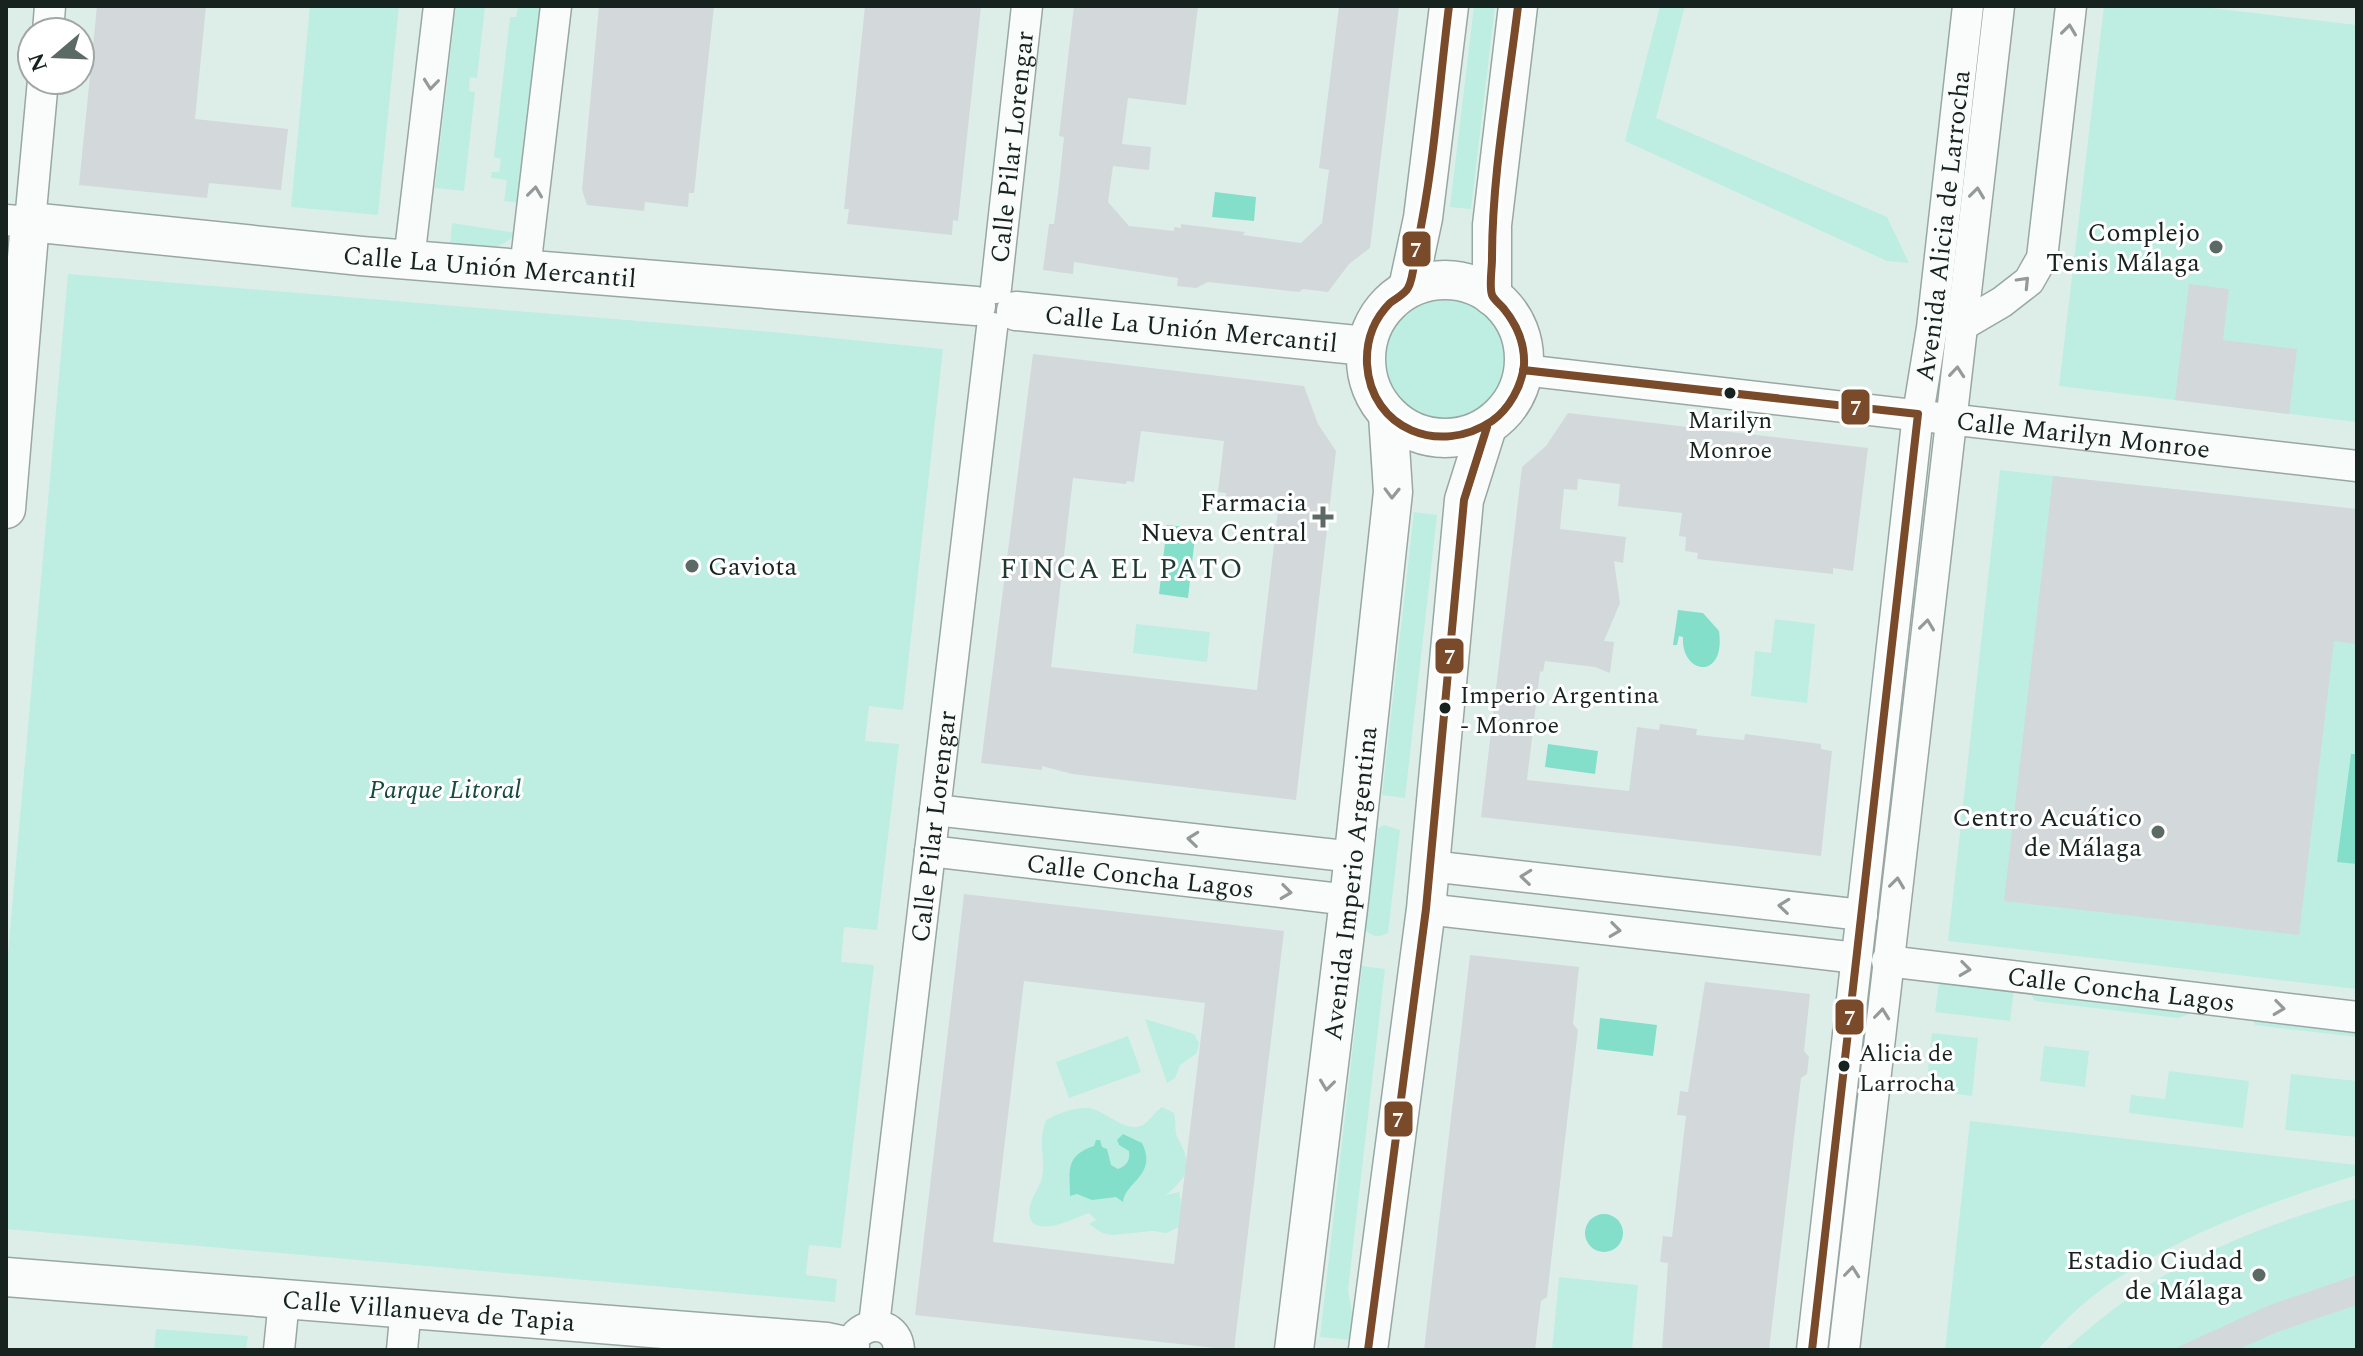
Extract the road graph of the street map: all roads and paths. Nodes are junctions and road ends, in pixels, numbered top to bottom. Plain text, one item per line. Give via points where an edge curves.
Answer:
1 (439, 6) edge
2 (556, 6) edge
3 (1027, 6) edge
4 (1449, 6) edge
5 (1518, 6) edge
6 (1968, 6) edge
7 (1999, 6) edge
8 (2071, 6) edge
9 (40, 96) edge
10 (18, 221) edge
11 (409, 260) junction
12 (525, 269) junction
13 (1408, 288) junction
14 (1492, 296) junction
15 (995, 308) junction
16 (1961, 326) junction
17 (1366, 346) junction
18 (1523, 370) junction
19 (1918, 414) junction
20 (1388, 415) junction
21 (1952, 419) junction
22 (1487, 427) junction
23 (2357, 466) edge
24 (6, 509) edge
25 (935, 810) junction
26 (930, 851) junction
27 (1354, 857) junction
28 (1430, 866) junction
29 (1349, 900) junction
30 (1426, 909) junction
31 (1862, 915) junction
32 (1857, 958) junction
33 (1887, 961) junction
34 (2357, 1017) edge
35 (6, 1277) edge
36 (284, 1300) junction
37 (406, 1308) junction
38 (858, 1340) edge
39 (279, 1350) edge
40 (402, 1350) edge
41 (899, 1350) edge
42 (1294, 1350) edge
43 (1368, 1350) edge
44 (1812, 1350) edge
45 (1844, 1350) edge

1 -> 11 street
12 -> 2 street
3 - 15 street, Calle Pilar Lorengar
4 - 13 street via 1423,218
5 - 14 street via 1492,225
6 - 19 street, Avenida Alicia de Larrocha
16 -> 7 street, Avenida Alicia de Larrocha
16 -> 8 street, Avenida Alicia de Larrocha via 2029,281 2042,258
9 - 10 street
10 - 11 street, Calle La Unión Mercantil
10 - 24 street
11 - 12 street, Calle La Unión Mercantil
12 - 15 street, Calle La Unión Mercantil
13 - 14 street via 1437,280 1466,283
13 - 17 street via 1388,303
14 - 18 street via 1511,317 1522,342
15 - 17 street, Calle La Unión Mercantil
15 - 25 street, Calle Pilar Lorengar
21 -> 16 street, Avenida Alicia de Larrocha
17 - 20 street via 1369,383
18 - 19 street, Calle Marilyn Monroe
18 - 22 street via 1517,392
19 - 21 street, Calle Marilyn Monroe
19 - 31 street, Avenida Alicia de Larrocha
20 - 22 street via 1418,434 1453,439
20 -> 27 street, Avenida Imperio Argentina via 1393,492
21 - 23 street, Calle Marilyn Monroe
33 -> 21 street, Avenida Alicia de Larrocha
22 - 28 street via 1464,500
25 - 26 street, Calle Pilar Lorengar
27 -> 25 street, Calle Concha Lagos
26 -> 29 street, Calle Concha Lagos
26 - 38 street, Calle Pilar Lorengar
27 - 29 street, Avenida Imperio Argentina
28 - 30 street
31 -> 28 street
29 -> 42 street, Avenida Imperio Argentina
30 -> 32 street
30 - 43 street
31 - 32 street, Avenida Alicia de Larrocha
32 - 44 street, Avenida Alicia de Larrocha
33 -> 34 street, Calle Concha Lagos
45 -> 33 street, Avenida Alicia de Larrocha
35 - 36 street, Calle Villanueva de Tapia
36 - 37 street, Calle Villanueva de Tapia
36 - 39 street
37 - 38 street, Calle Villanueva de Tapia via 827,1342
37 - 40 street
38 - 41 street via 882,1326 895,1336

